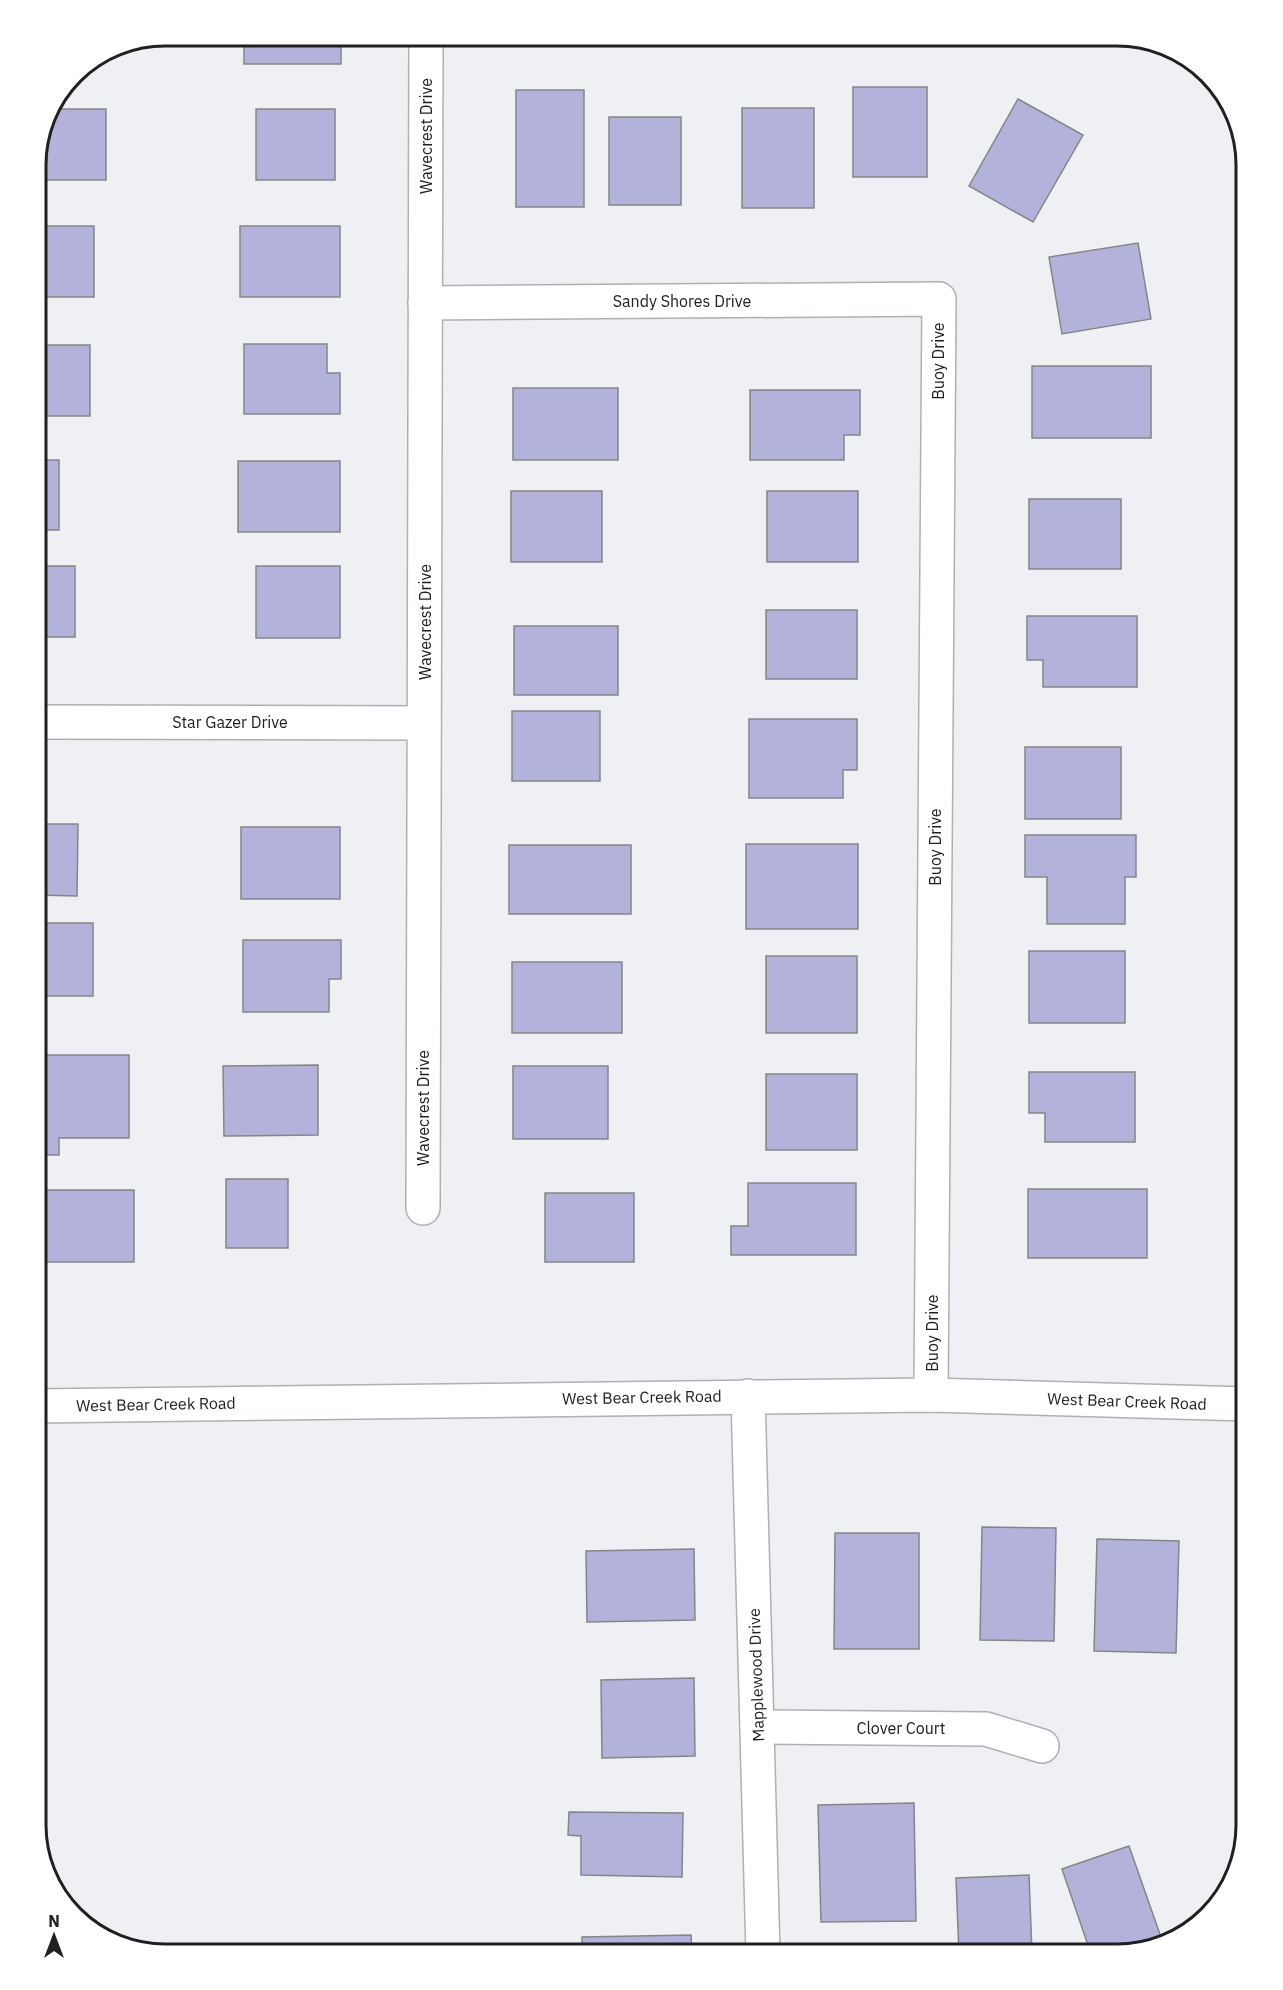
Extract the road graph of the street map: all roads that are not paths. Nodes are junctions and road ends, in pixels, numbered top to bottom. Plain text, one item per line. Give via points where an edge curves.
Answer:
1 (426, 46) edge
2 (939, 300) joint
3 (425, 303) junction
4 (47, 722) edge
5 (424, 723) junction
6 (423, 1208) dead end
7 (931, 1395) junction
8 (748, 1396) junction
9 (1236, 1404) edge
10 (46, 1406) edge
11 (757, 1727) junction
12 (1042, 1746) dead end
13 (763, 1944) edge

1 - 3 street, Wavecrest Drive
2 - 3 street, Sandy Shores Drive
2 - 7 street, Buoy Drive
3 - 5 street, Wavecrest Drive
4 - 5 street, Star Gazer Drive
5 - 6 street, Wavecrest Drive
7 - 8 street, West Bear Creek Road
7 - 9 street, West Bear Creek Road
8 - 10 street, West Bear Creek Road
8 - 11 street, Mapplewood Drive
11 - 12 street, Clover Court via 986,1729
11 - 13 street, Mapplewood Drive

